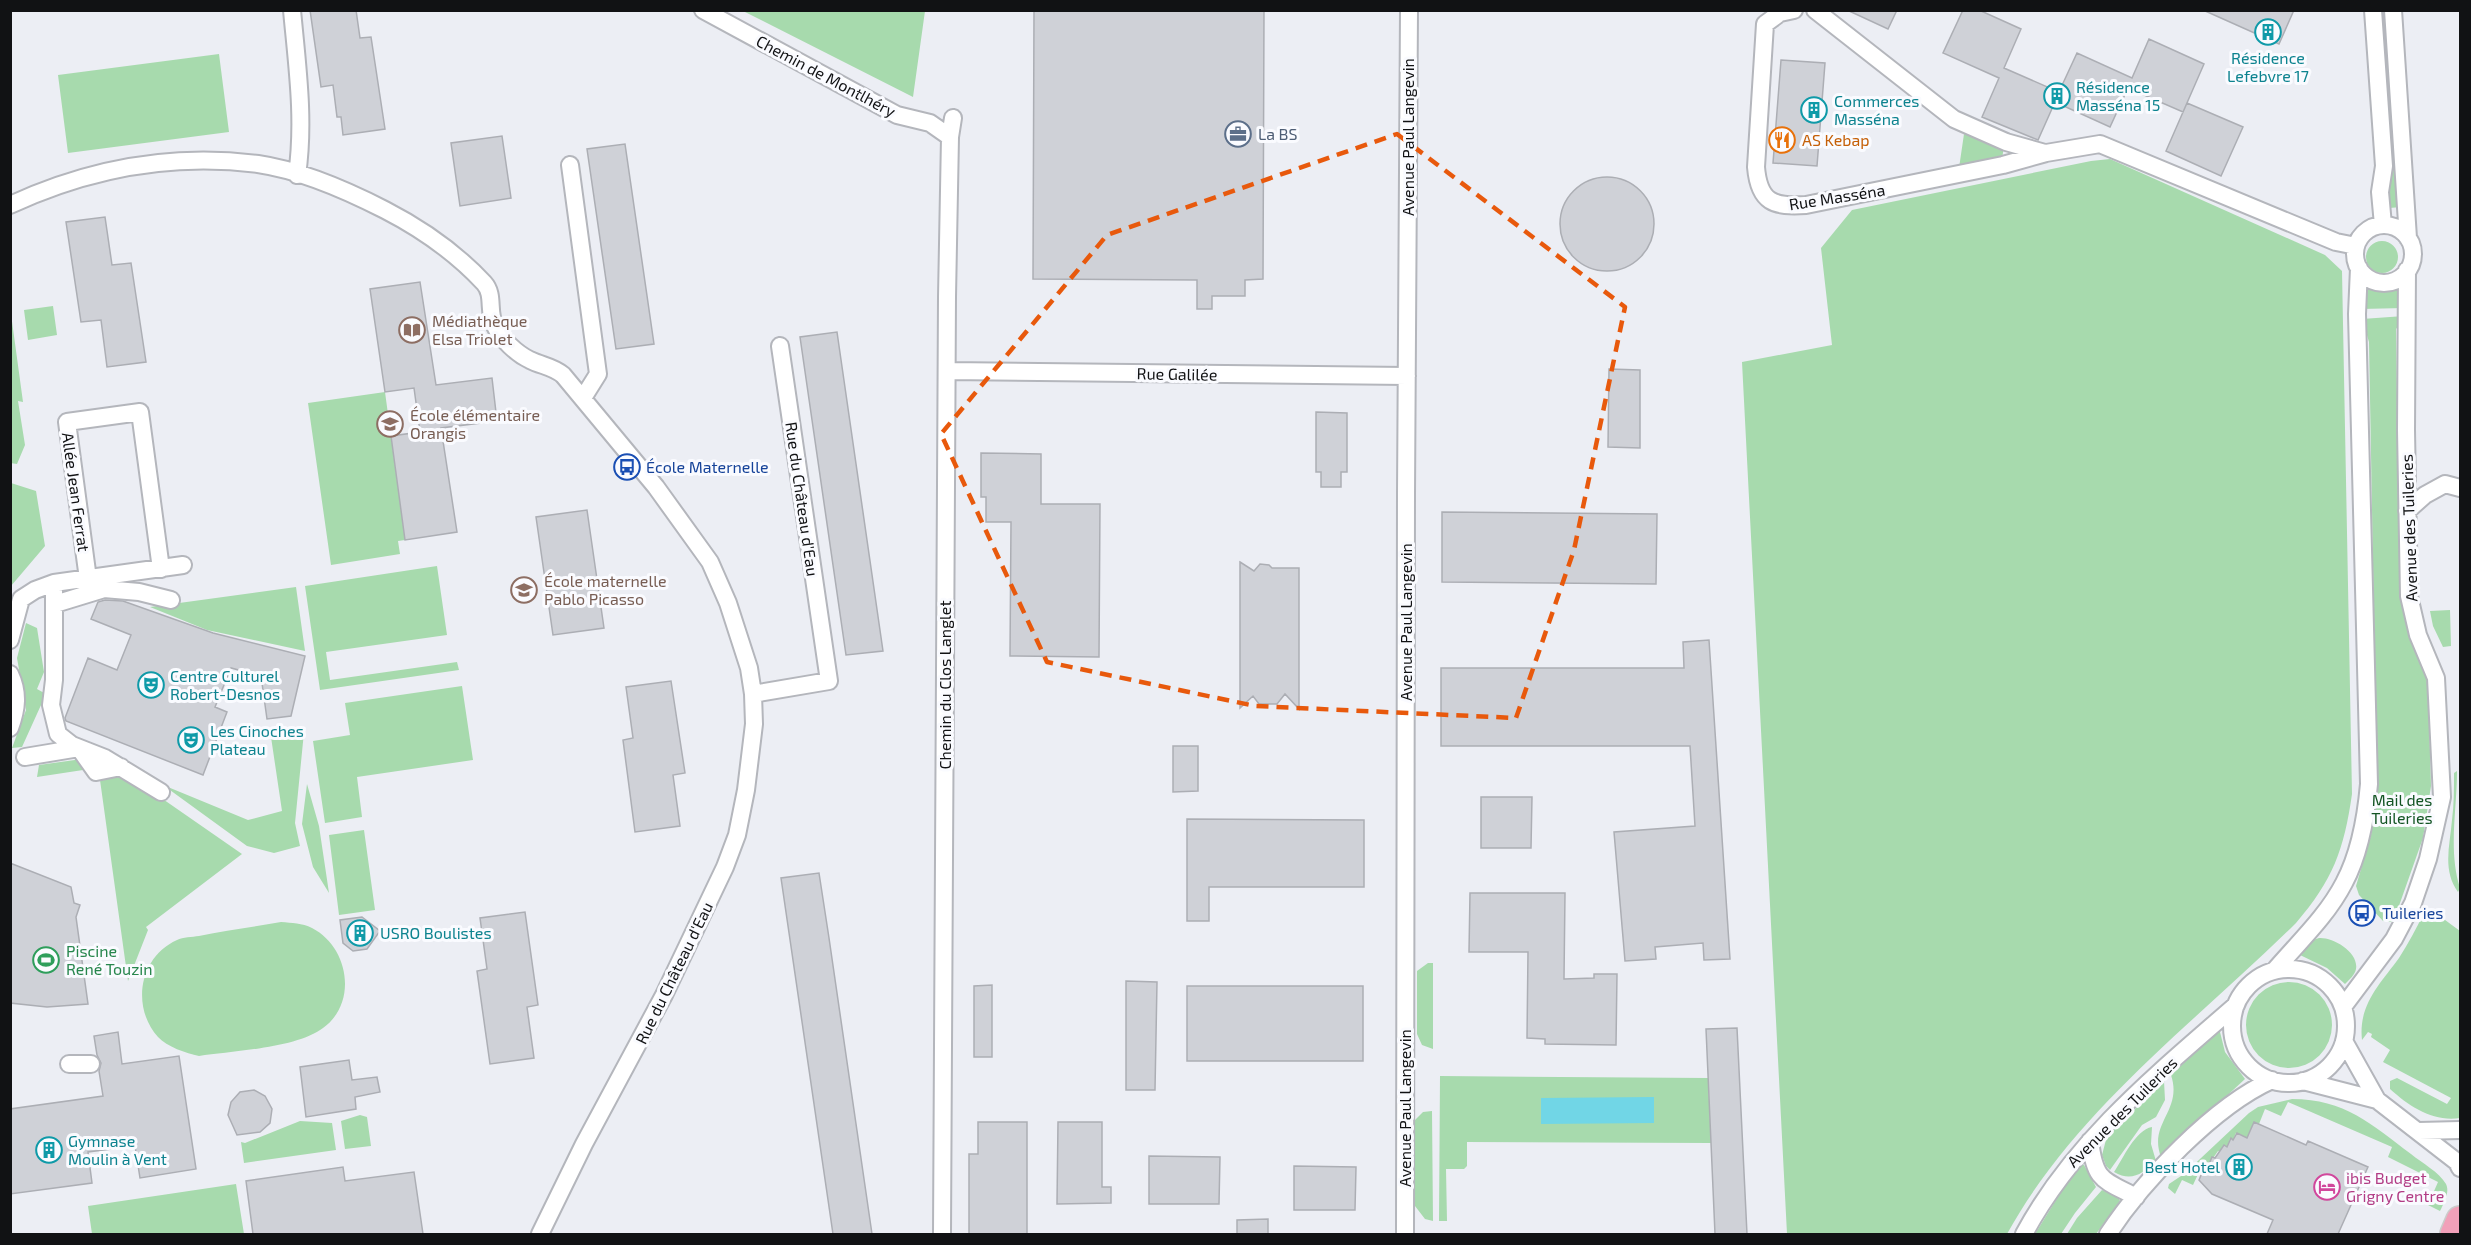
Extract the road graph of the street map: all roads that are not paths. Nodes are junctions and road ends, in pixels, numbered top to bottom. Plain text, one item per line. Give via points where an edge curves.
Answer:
1 (292, 10) edge
2 (703, 10) edge
3 (1409, 10) edge
4 (1794, 10) edge
5 (2373, 10) edge
6 (2393, 10) edge
7 (1813, 12) edge
8 (1766, 17) edge
9 (953, 118) dead end
10 (950, 136) junction
11 (2046, 153) junction
12 (570, 165) dead end
13 (297, 175) junction
14 (10, 205) edge
15 (2383, 225) junction
16 (2408, 238) junction
17 (2356, 246) junction
18 (2359, 268) junction
19 (2407, 270) junction
20 (780, 346) dead end
21 (947, 371) junction
22 (1407, 376) junction
23 (583, 398) junction
24 (2460, 488) edge
25 (2407, 512) junction
26 (183, 565) dead end
27 (161, 569) junction
28 (88, 579) junction
29 (54, 583) junction
30 (171, 600) dead end
31 (55, 604) junction
32 (10, 640) edge
33 (10, 674) edge
34 (753, 694) junction
35 (10, 728) edge
36 (79, 748) junction
37 (25, 757) dead end
38 (161, 792) dead end
39 (2274, 971) junction
40 (2236, 1005) junction
41 (2343, 1007) junction
42 (2344, 1041) junction
43 (69, 1064) dead end
44 (91, 1064) dead end
45 (2272, 1080) junction
46 (2303, 1081) junction
47 (2377, 1100) junction
48 (2460, 1130) edge
49 (2419, 1131) junction
50 (2090, 1141) junction
51 (2460, 1168) edge
52 (2136, 1197) junction
53 (2460, 1220) edge
54 (540, 1234) edge
55 (942, 1234) edge
56 (1405, 1234) edge
57 (2024, 1234) edge
58 (2109, 1234) edge
59 (2454, 1234) edge

1 - 13 street via 300,94
2 - 10 street, Chemin de Montlhéry via 897,115 930,123
3 - 22 street, Avenue Paul Langevin
4 - 8 street, Rue Masséna
5 - 15 street via 2384,166 2380,192
6 - 16 street, Avenue des Tuileries
7 - 11 street, Rue Masséna via 1954,118 2006,142
8 - 11 street, Rue Masséna via 1756,167 1757,183 1774,203 1806,205
9 - 10 street, Chemin du Clos Langlet
10 - 21 street, Chemin du Clos Langlet
11 - 17 street, Rue Masséna via 2100,144 2336,242
12 - 23 street via 598,374
13 - 14 street, Rue du Château d'Eau via 259,165 134,165 67,182
13 - 23 street, Rue du Château d'Eau via 364,199 404,220 442,247 489,291 493,323 511,346 524,357 553,367
15 - 16 street via 2392,226
15 - 17 street via 2366,231
16 - 19 street, Avenue des Tuileries via 2413,254
17 - 18 street
18 - 19 street via 2382,282 2400,277
18 - 39 street via 2370,784 2366,823 2345,882
19 - 25 street, Avenue des Tuileries
20 - 34 street, Rue du Château d'Eau via 829,681
21 - 22 street, Rue Galilée
21 - 55 street, Chemin du Clos Langlet
22 - 56 street, Avenue Paul Langevin
23 - 34 street, Rue du Château d'Eau via 656,487 710,562 740,637
24 - 25 street via 2445,484 2425,495
25 - 41 street, Avenue des Tuileries via 2409,596 2418,635 2436,678 2442,797 2413,903 2394,939
26 - 27 street
27 - 28 street
27 - 28 street, Allée Jean Ferrat via 140,412 88,419 67,422
28 - 29 street
29 - 31 street
29 - 32 street via 21,599
30 - 31 street via 104,589
31 - 36 street via 51,705 58,734
33 - 35 street via 16,687 16,711
34 - 54 street, Rue du Château d'Eau via 754,724 746,790 725,867 664,995
36 - 37 street
36 - 38 street via 105,758
39 - 40 street via 2251,984
39 - 41 street via 2295,969 2316,975 2332,989
40 - 45 street via 2232,1023 2234,1042 2242,1059 2255,1072
40 - 50 street, Avenue des Tuileries via 2161,1070
41 - 42 street
42 - 46 street via 2329,1067
42 - 47 street
43 - 44 street
45 - 46 street
45 - 52 street via 2254,1088 2210,1121
46 - 47 street
47 - 49 street
48 - 49 street
49 - 51 street
50 - 52 street via 2098,1173
50 - 57 street, Avenue des Tuileries via 2050,1190
52 - 58 street
53 - 59 main road

